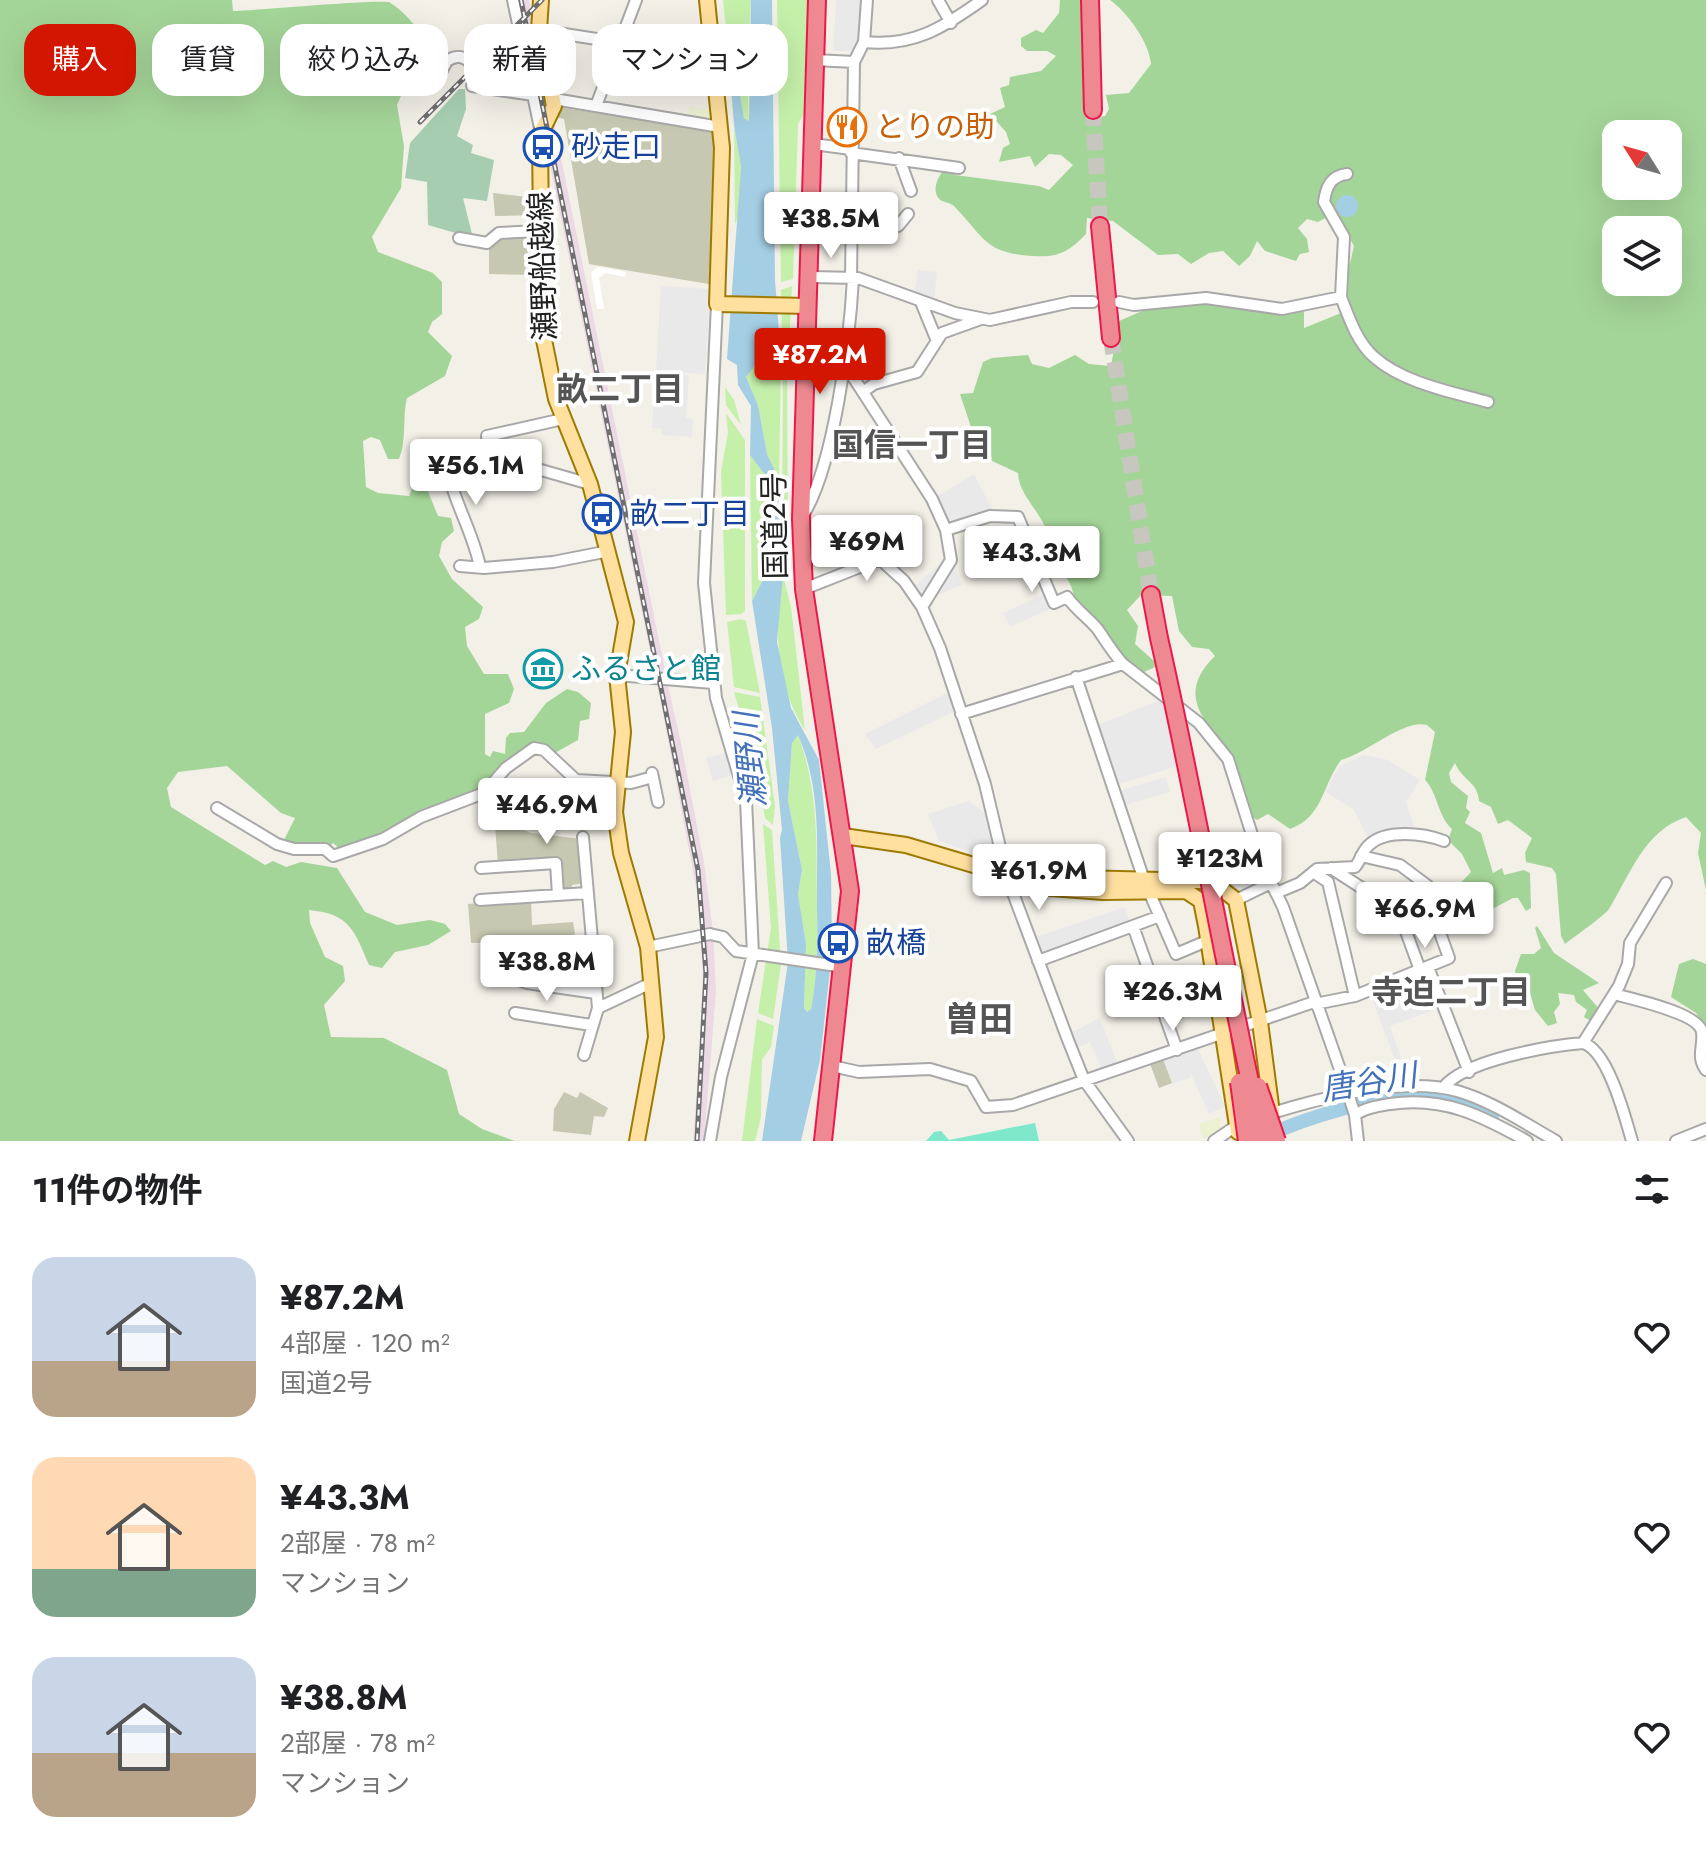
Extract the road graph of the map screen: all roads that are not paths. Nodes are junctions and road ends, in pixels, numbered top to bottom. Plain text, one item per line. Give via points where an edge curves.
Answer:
1 (513, 0) edge
2 (636, 0) edge
3 (707, 0) edge
4 (817, 0) edge
5 (867, 0) edge
6 (938, 0) edge
7 (982, 0) edge
8 (1090, 0) edge
9 (543, 1) edge
10 (951, 23) junction
11 (518, 24) edge
12 (540, 24) edge
13 (628, 24) edge
14 (864, 42) junction
15 (815, 60) junction
16 (854, 62) junction
17 (533, 96) edge
18 (553, 96) edge
19 (600, 96) edge
20 (554, 99) junction
21 (596, 106) junction
22 (1093, 110) tunnel mouth
23 (720, 127) junction
24 (540, 128) junction
25 (813, 144) junction
26 (851, 151) junction
27 (899, 158) junction
28 (959, 168) dead end
29 (1347, 174) dead end
30 (911, 191) dead end
31 (908, 214) dead end
32 (852, 222) junction
33 (1100, 226) tunnel mouth
34 (539, 231) junction
35 (459, 238) dead end
36 (810, 277) junction
37 (852, 278) junction
38 (1341, 297) junction
39 (921, 302) junction
40 (1093, 302) dead end
41 (1119, 302) dead end
42 (719, 304) junction
43 (801, 306) junction
44 (981, 319) junction
45 (1111, 338) tunnel mouth
46 (937, 341) junction
47 (844, 363) junction
48 (864, 391) junction
49 (1488, 402) dead end
50 (563, 419) junction
51 (488, 448) junction
52 (590, 484) junction
53 (801, 519) junction
54 (946, 530) junction
55 (609, 551) junction
56 (460, 566) dead end
57 (480, 567) junction
58 (804, 589) junction
59 (1151, 595) tunnel mouth
60 (922, 607) junction
61 (1123, 664) junction
62 (617, 675) junction
63 (1076, 677) junction
64 (713, 683) junction
65 (961, 714) junction
66 (617, 780) junction
67 (658, 802) dead end
68 (217, 808) dead end
69 (843, 836) junction
70 (583, 837) dead end
71 (1444, 841) dead end
72 (1361, 856) junction
73 (1330, 867) junction
74 (481, 868) dead end
75 (1313, 872) junction
76 (1007, 877) junction
77 (1666, 883) dead end
78 (1146, 885) junction
79 (1219, 886) junction
80 (1273, 888) junction
81 (587, 893) junction
82 (558, 895) junction
83 (480, 900) dead end
84 (1236, 900) junction
85 (1201, 901) junction
86 (1160, 916) junction
87 (1133, 926) junction
88 (1209, 940) junction
89 (648, 947) junction
90 (758, 955) junction
91 (1038, 961) junction
92 (1225, 962) junction
93 (838, 966) junction
94 (1424, 968) junction
95 (505, 975) dead end
96 (649, 984) junction
97 (596, 993) junction
98 (1614, 994) junction
99 (1355, 996) junction
100 (1314, 1003) junction
101 (598, 1008) junction
102 (515, 1013) dead end
103 (1260, 1022) junction
104 (591, 1025) junction
105 (1222, 1036) junction
106 (1583, 1043) junction
107 (1177, 1050) junction
108 (1241, 1053) junction
109 (584, 1055) dead end
110 (832, 1066) junction
111 (1706, 1070) edge
112 (1469, 1072) junction
113 (1084, 1080) junction
114 (1443, 1088) junction
115 (1351, 1107) junction
116 (1273, 1118) junction
117 (1237, 1124) junction
118 (1706, 1129) edge
119 (637, 1141) edge
120 (710, 1141) edge
121 (823, 1141) edge
122 (1128, 1141) edge
123 (1214, 1141) edge
124 (1245, 1141) edge
125 (1263, 1141) edge
126 (1277, 1141) edge
127 (1358, 1141) edge
128 (1527, 1141) edge
129 (1556, 1141) edge
130 (1632, 1141) edge
131 (1676, 1141) edge

1 - 11 street
2 - 13 street
3 - 23 main road
4 - 15 highway, 国道2号
5 - 14 street
6 - 10 street
7 - 10 street
8 - 22 highway
9 - 12 main road
10 - 14 street via 933,34 895,43
14 - 16 street
15 - 16 street
15 - 25 highway, 国道2号
16 - 26 street
17 - 24 street
18 - 20 main road
19 - 21 street
20 - 21 street
20 - 24 main road, 瀬野船越線
21 - 23 street
23 - 42 main road
24 - 34 main road, 瀬野船越線
25 - 26 street
25 - 36 highway, 国道2号
26 - 27 street
26 - 32 street
27 - 28 street
27 - 30 street
29 - 38 street via 1329,184 1324,202 1344,237
31 - 32 street via 898,226
32 - 37 street
33 - 45 highway
34 - 35 street via 499,233 487,243
34 - 50 main road, 瀬野船越線 via 542,330
36 - 37 street
36 - 43 highway, 国道2号
37 - 39 street
37 - 47 street
38 - 41 street via 1282,309 1206,298
38 - 49 street via 1374,357 1428,384
39 - 44 street
39 - 46 street
40 - 44 street
42 - 43 main road
42 - 64 street via 703,547
43 - 53 highway, 国道2号
44 - 46 street via 942,333
46 - 48 street via 917,372
47 - 48 street
47 - 53 street via 813,498
48 - 54 street
50 - 51 street via 487,436
50 - 52 main road, 瀬野船越線
51 - 52 street via 513,462
51 - 57 street via 467,446 446,461
52 - 55 main road, 瀬野船越線
53 - 58 highway, 国道2号
54 - 60 street via 951,560
54 - 61 street via 990,516 1018,517 1054,603 1067,597
55 - 57 street via 553,562
55 - 62 main road, 瀬野船越線 via 626,622
56 - 57 street
58 - 60 street via 880,559
58 - 69 highway, 国道2号
59 - 92 highway, bridge
60 - 65 street
61 - 63 street
61 - 80 street via 1199,723 1228,759
62 - 64 street
62 - 66 main road, 瀬野船越線 via 623,732
63 - 65 street
63 - 78 street
64 - 90 street via 746,800
65 - 76 street via 985,784
66 - 67 street via 631,783 652,774
66 - 68 street via 571,779 544,750 534,748 484,793 333,856 325,849 277,844
66 - 89 main road, 瀬野船越線 via 621,853
69 - 76 main road via 906,845
69 - 93 highway, 国道2号 via 850,891
70 - 81 street
71 - 72 street via 1384,835
72 - 73 street via 1355,867
72 - 94 street via 1400,865 1428,886 1449,958
73 - 75 street
73 - 94 street via 1399,912
74 - 82 street via 556,863
75 - 80 street
75 - 99 street via 1328,882
76 - 78 main road
76 - 91 street
77 - 98 street via 1630,943 1628,964
78 - 79 main road via 1192,879
78 - 85 main road via 1186,891
78 - 86 street
79 - 84 main road
79 - 85 main road via 1209,887
80 - 84 street
80 - 100 street
81 - 82 street
81 - 97 street
82 - 83 street
84 - 103 main road
85 - 88 main road
86 - 87 street
86 - 88 street via 1176,954
87 - 91 street
87 - 107 street
88 - 105 main road
89 - 90 street via 710,934 723,937 736,951
89 - 96 main road, 瀬野船越線
90 - 93 street
90 - 120 street via 721,1077
91 - 113 street
92 - 108 highway, bridge
92 - 124 highway, bridge
92 - 126 highway, bridge via 1246,1057
93 - 110 highway, 国道2号
94 - 99 street
94 - 112 street
95 - 97 street
96 - 101 street
96 - 119 main road, 瀬野船越線 via 656,1037
97 - 101 street
98 - 106 street
98 - 111 street via 1671,1010 1699,1025 1699,1057
99 - 100 street
100 - 103 street
100 - 115 street
101 - 104 street
102 - 104 street
103 - 105 street
103 - 116 main road
104 - 109 street
105 - 107 street
105 - 117 main road
106 - 112 street via 1540,1047
106 - 130 street via 1599,1055
107 - 113 street
108 - 124 highway, bridge
108 - 125 highway, bridge
110 - 113 street via 859,1072 930,1069 971,1081 990,1108 1036,1099
110 - 121 highway, 国道2号
112 - 114 street
113 - 122 street
114 - 115 street via 1417,1087
114 - 129 street via 1485,1102
115 - 116 street
115 - 127 street
115 - 128 street via 1434,1102 1472,1112
116 - 117 street
116 - 126 main road, bridge
117 - 123 street
117 - 124 main road
118 - 131 street

